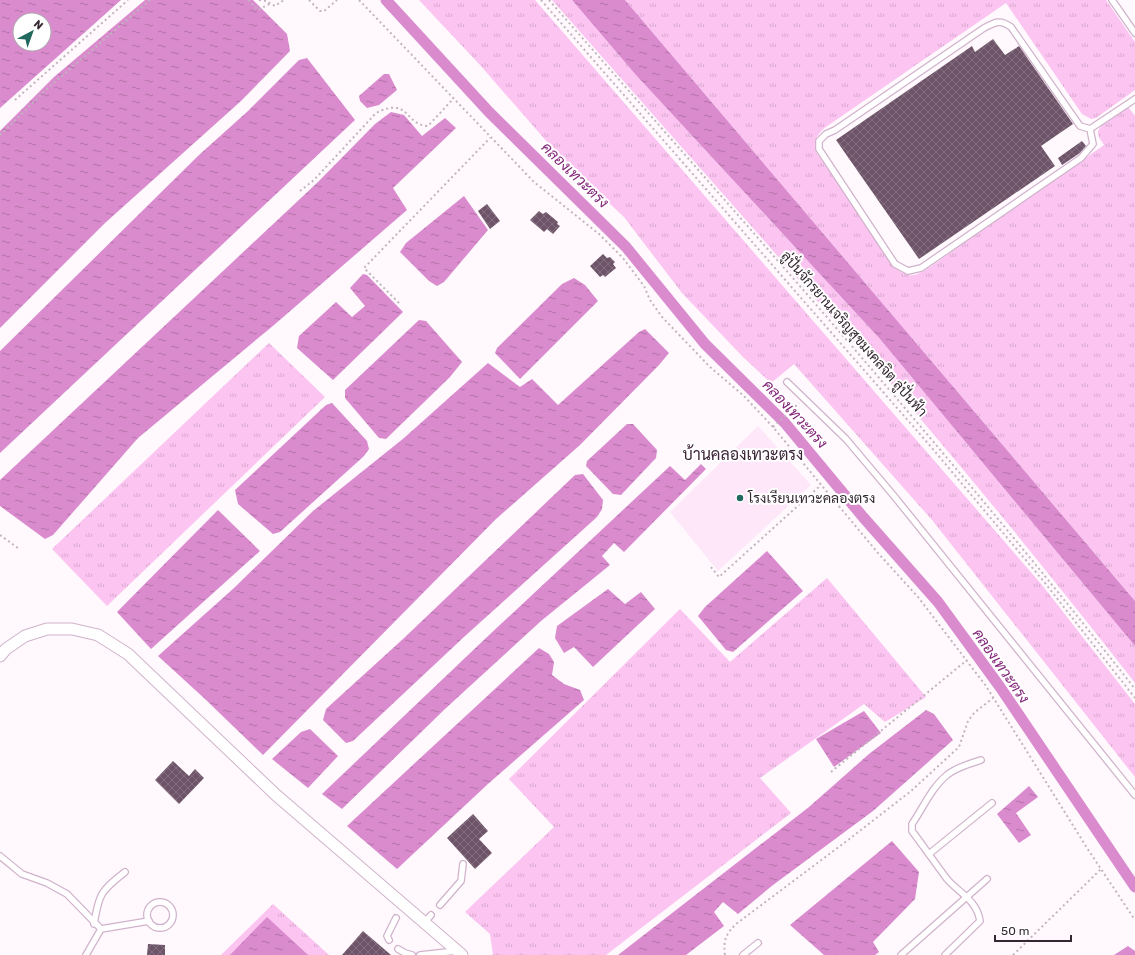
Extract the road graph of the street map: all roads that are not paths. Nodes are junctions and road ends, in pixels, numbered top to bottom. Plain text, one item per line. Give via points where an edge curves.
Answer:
1 (1112, 0) edge
2 (1135, 33) edge
3 (1135, 99) edge
4 (1090, 129) junction
5 (787, 382) dead end
6 (0, 656) edge
7 (981, 760) dead end
8 (1135, 795) edge
9 (992, 803) dead end
10 (929, 854) junction
11 (0, 856) edge
12 (463, 864) dead end
13 (124, 872) dead end
14 (987, 879) dead end
15 (968, 897) junction
16 (440, 905) dead end
17 (396, 918) dead end
18 (149, 921) junction
19 (94, 924) junction
20 (101, 929) junction
21 (389, 940) dead end
22 (758, 943) dead end
23 (398, 949) dead end
24 (459, 953) edge
25 (86, 955) edge
26 (412, 955) edge
27 (420, 955) edge
28 (743, 955) edge
29 (901, 955) edge
30 (945, 955) edge

1 - 2 lane
3 - 4 lane
4 - 4 lane via 1080,126 1011,27 1004,22 996,21 826,134 819,141 819,150 895,264 908,271 921,268 1081,158 1093,144
5 - 8 lane via 846,439
6 - 24 street via 25,636 47,629 72,629 98,635 128,654 276,795 428,919
7 - 10 lane via 947,775 912,824 912,831
9 - 10 lane
10 - 15 lane via 950,882
11 - 19 lane via 22,874 67,894
12 - 16 lane via 461,881
13 - 19 lane via 104,888
14 - 15 lane
15 - 29 lane
15 - 30 lane via 977,909 980,921
17 - 21 lane via 387,932
18 - 18 lane via 155,926 163,927 172,919 172,911 167,904 155,903 149,908
18 - 20 lane
19 - 20 lane
20 - 25 lane
22 - 28 lane
23 - 26 lane
24 - 27 lane

